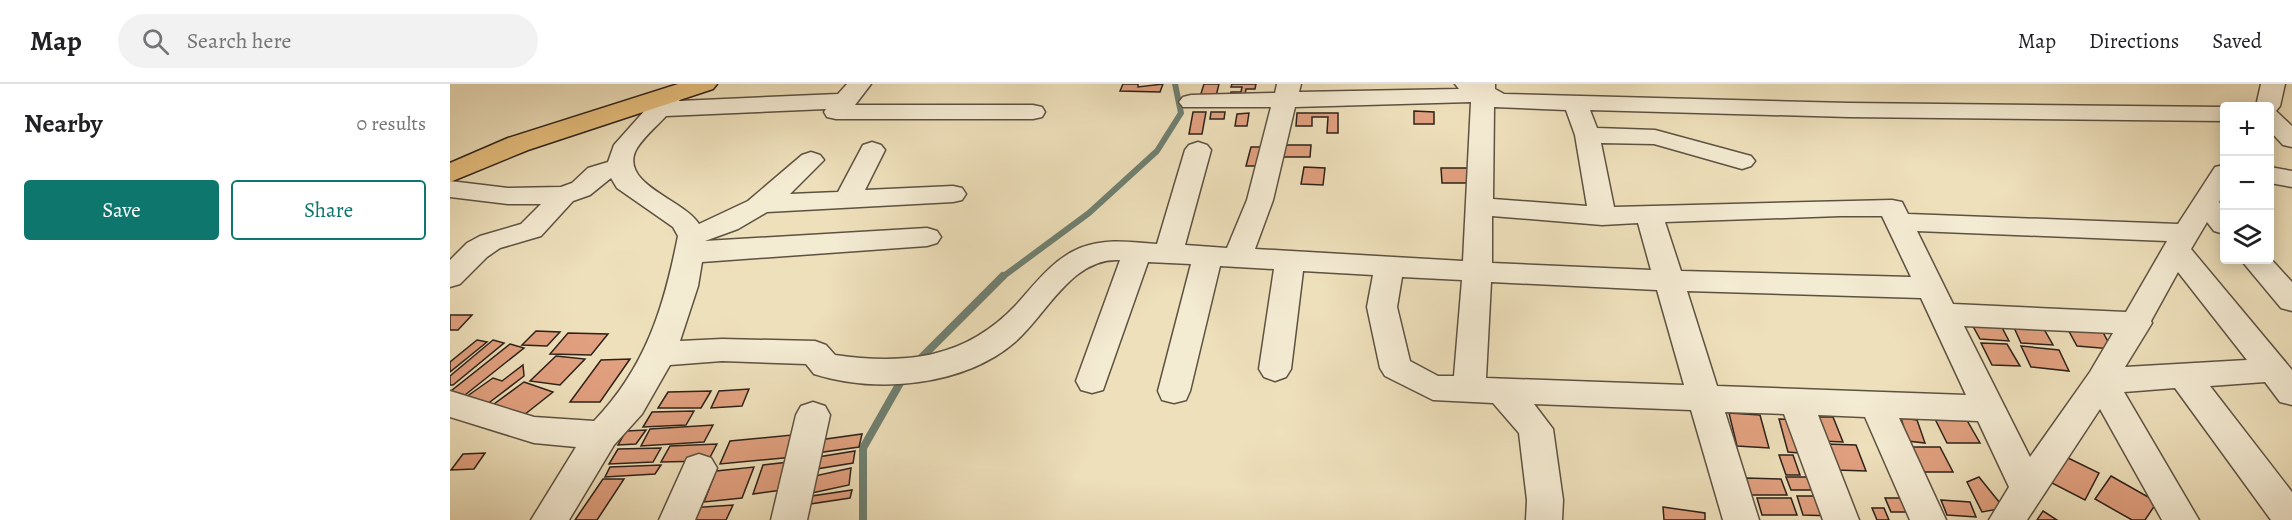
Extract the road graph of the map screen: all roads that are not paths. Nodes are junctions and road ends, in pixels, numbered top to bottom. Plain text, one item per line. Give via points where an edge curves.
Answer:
1 (2272, 84) edge
2 (1478, 88) edge
3 (685, 91) edge
4 (853, 92) edge
5 (1286, 92) edge
6 (1358, 92) edge
7 (1222, 93) edge
8 (1191, 102) dead end
9 (2269, 102) edge
10 (1576, 104) junction
11 (1033, 112) dead end
12 (2220, 114) edge
13 (2274, 116) edge
14 (2292, 118) edge
15 (2274, 120) edge
16 (1587, 135) junction
17 (2292, 140) edge
18 (872, 150) dead end
19 (1198, 150) dead end
20 (811, 160) dead end
21 (1742, 161) dead end
22 (620, 166) junction
23 (450, 172) edge
24 (2274, 176) edge
25 (2292, 179) edge
26 (450, 189) edge
27 (2220, 191) edge
28 (953, 194) dead end
29 (564, 195) junction
30 (847, 200) junction
31 (764, 204) junction
32 (1479, 206) junction
33 (1649, 214) junction
34 (2215, 214) edge
35 (1602, 216) junction
36 (1899, 222) junction
37 (927, 237) dead end
38 (2181, 242) junction
39 (690, 245) junction
40 (1137, 252) junction
41 (1168, 255) junction
42 (1208, 256) junction
43 (1238, 259) junction
44 (1290, 262) junction
45 (2259, 264) edge
46 (1389, 268) junction
47 (1477, 270) junction
48 (450, 277) edge
49 (1667, 280) junction
50 (1937, 301) junction
51 (2292, 302) edge
52 (2137, 323) junction
53 (660, 354) junction
54 (1275, 369) dead end
55 (2280, 370) edge
56 (2183, 375) junction
57 (1092, 381) dead end
58 (2101, 381) junction
59 (1486, 390) junction
60 (1174, 391) dead end
61 (1703, 398) junction
62 (1796, 401) junction
63 (450, 404) edge
64 (1876, 405) junction
65 (1989, 409) junction
66 (813, 415) dead end
67 (602, 435) junction
68 (699, 468) dead end
69 (2028, 489) junction
70 (549, 520) edge
71 (677, 520) edge
72 (789, 520) edge
73 (1544, 520) edge
74 (1741, 520) edge
75 (1841, 520) edge
76 (1928, 520) edge
77 (2007, 520) edge
78 (2181, 520) edge
79 (2292, 520) edge

1 - 9 street
2 - 6 street
2 - 10 street via 1499,101
2 - 32 street
3 - 4 street
3 - 22 street via 623,150
3 - 23 main road via 518,144
4 - 11 street via 836,112
5 - 6 street
5 - 7 street
5 - 43 street via 1260,200
7 - 8 street
10 - 12 street
10 - 16 street
13 - 14 street
15 - 17 street
16 - 21 street via 1655,137
16 - 35 street
18 - 30 street
19 - 41 street
20 - 31 street
22 - 29 street via 597,174 581,189
22 - 39 street via 626,182 683,221
24 - 25 street
26 - 29 street via 508,196
27 - 34 street
28 - 30 street
29 - 48 street via 531,230 490,242
30 - 31 street
31 - 39 street
32 - 35 street
32 - 47 street
33 - 35 street
33 - 36 street via 1892,208
33 - 49 street
34 - 38 street
36 - 38 street
36 - 50 street
37 - 39 street
38 - 52 street
38 - 55 street
39 - 53 street via 683,286
40 - 41 street
40 - 53 street via 1088,253 1072,263 1023,317 990,346 927,368 889,373 849,370 825,366 815,353 804,352 722,350
40 - 57 street
41 - 42 street
42 - 43 street
42 - 60 street
43 - 44 street
44 - 46 street
44 - 54 street
45 - 51 street
46 - 47 street
46 - 59 street via 1382,307 1396,368 1432,388
47 - 49 street
47 - 59 street
49 - 50 street
49 - 61 street
50 - 52 street
50 - 65 street
52 - 58 street
53 - 67 street via 630,405
55 - 56 street
56 - 58 street
56 - 79 street
58 - 69 street
58 - 78 street
59 - 61 street
59 - 73 street via 1536,429
61 - 62 street
61 - 74 street
62 - 64 street
62 - 75 street
63 - 67 street via 534,430
64 - 65 street
64 - 76 street
65 - 69 street
66 - 72 street
67 - 70 street
68 - 71 street
69 - 77 street

